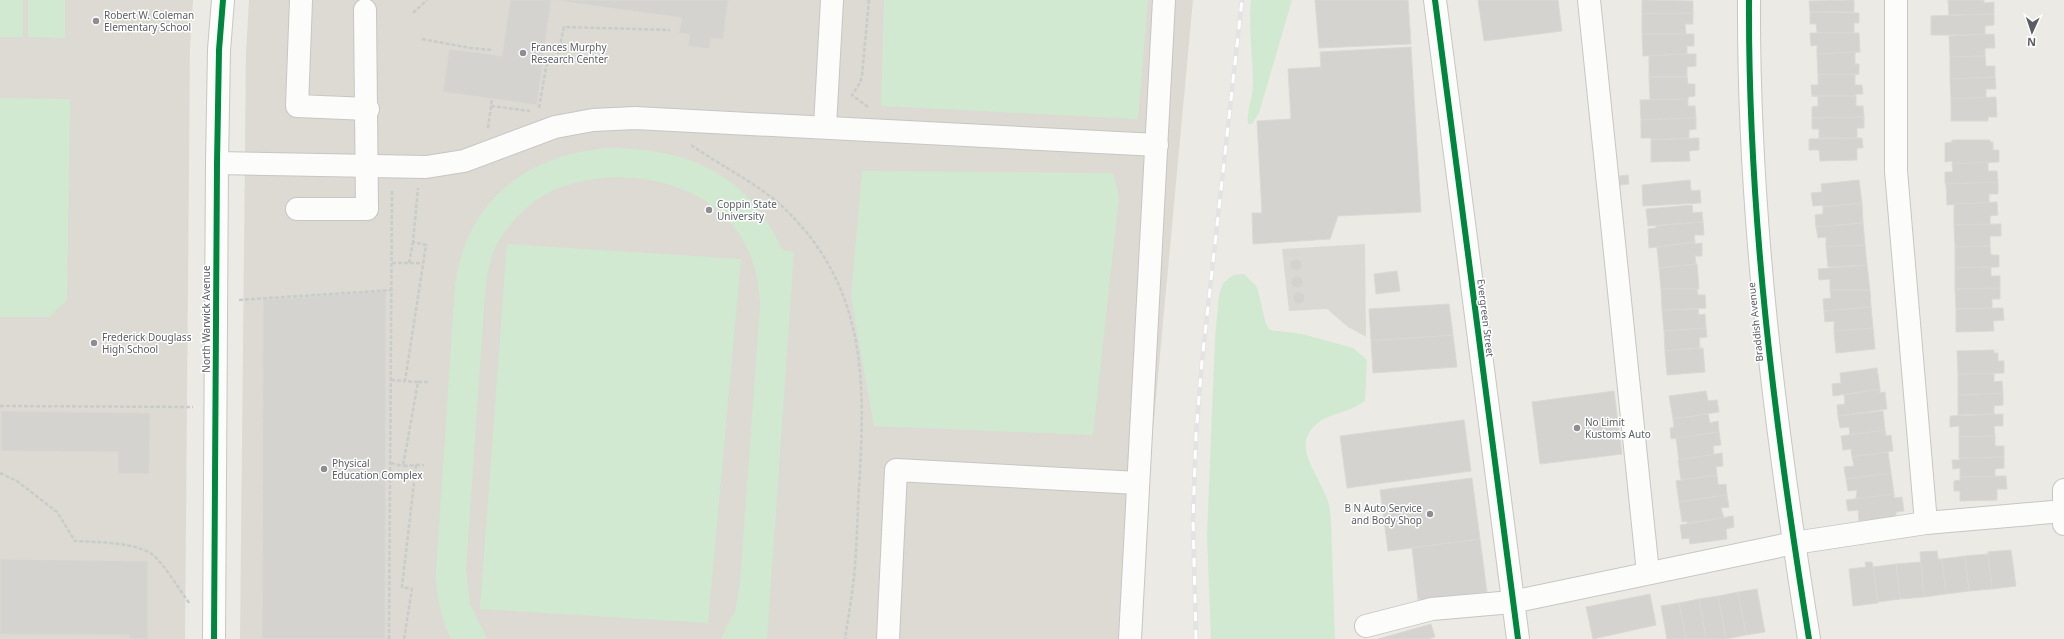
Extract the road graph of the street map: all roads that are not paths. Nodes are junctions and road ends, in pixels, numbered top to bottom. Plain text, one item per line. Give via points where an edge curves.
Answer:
1 (223, 0) edge
2 (301, 0) edge
3 (832, 0) edge
4 (1164, 0) edge
5 (1435, 0) edge
6 (1589, 0) edge
7 (1749, 0) edge
8 (1896, 0) edge
9 (365, 10) dead end
10 (368, 109) junction
11 (825, 126) junction
12 (1158, 145) junction
13 (217, 163) junction
14 (367, 167) junction
15 (297, 209) dead end
16 (1138, 483) junction
17 (2064, 490) edge
18 (2064, 511) edge
19 (1926, 524) junction
20 (2064, 524) edge
21 (1794, 543) junction
22 (1648, 572) junction
23 (1512, 602) junction
24 (1366, 626) dead end
25 (214, 639) edge
26 (888, 639) edge
27 (1130, 639) edge
28 (1518, 639) edge
29 (1810, 639) edge

1 - 13 street, North Warwick Avenue via 219,50
2 - 10 street via 297,106
3 - 11 street
4 - 12 street
5 - 23 street, Evergreen Street
6 - 22 street
7 - 21 street, Braddish Avenue via 1752,162 1761,281
8 - 19 street via 1896,171
9 - 10 street
10 - 14 street
11 - 12 street
11 - 14 street via 635,118 593,120 555,127 464,162 426,167
12 - 16 street
13 - 14 street
13 - 25 street, North Warwick Avenue
14 - 15 street via 367,209
16 - 26 street via 896,470
16 - 27 street
17 - 18 street
18 - 19 street
18 - 20 street
19 - 21 street
21 - 22 street
21 - 29 street, Braddish Avenue
22 - 23 street
23 - 24 street via 1432,610
23 - 28 street, Evergreen Street

